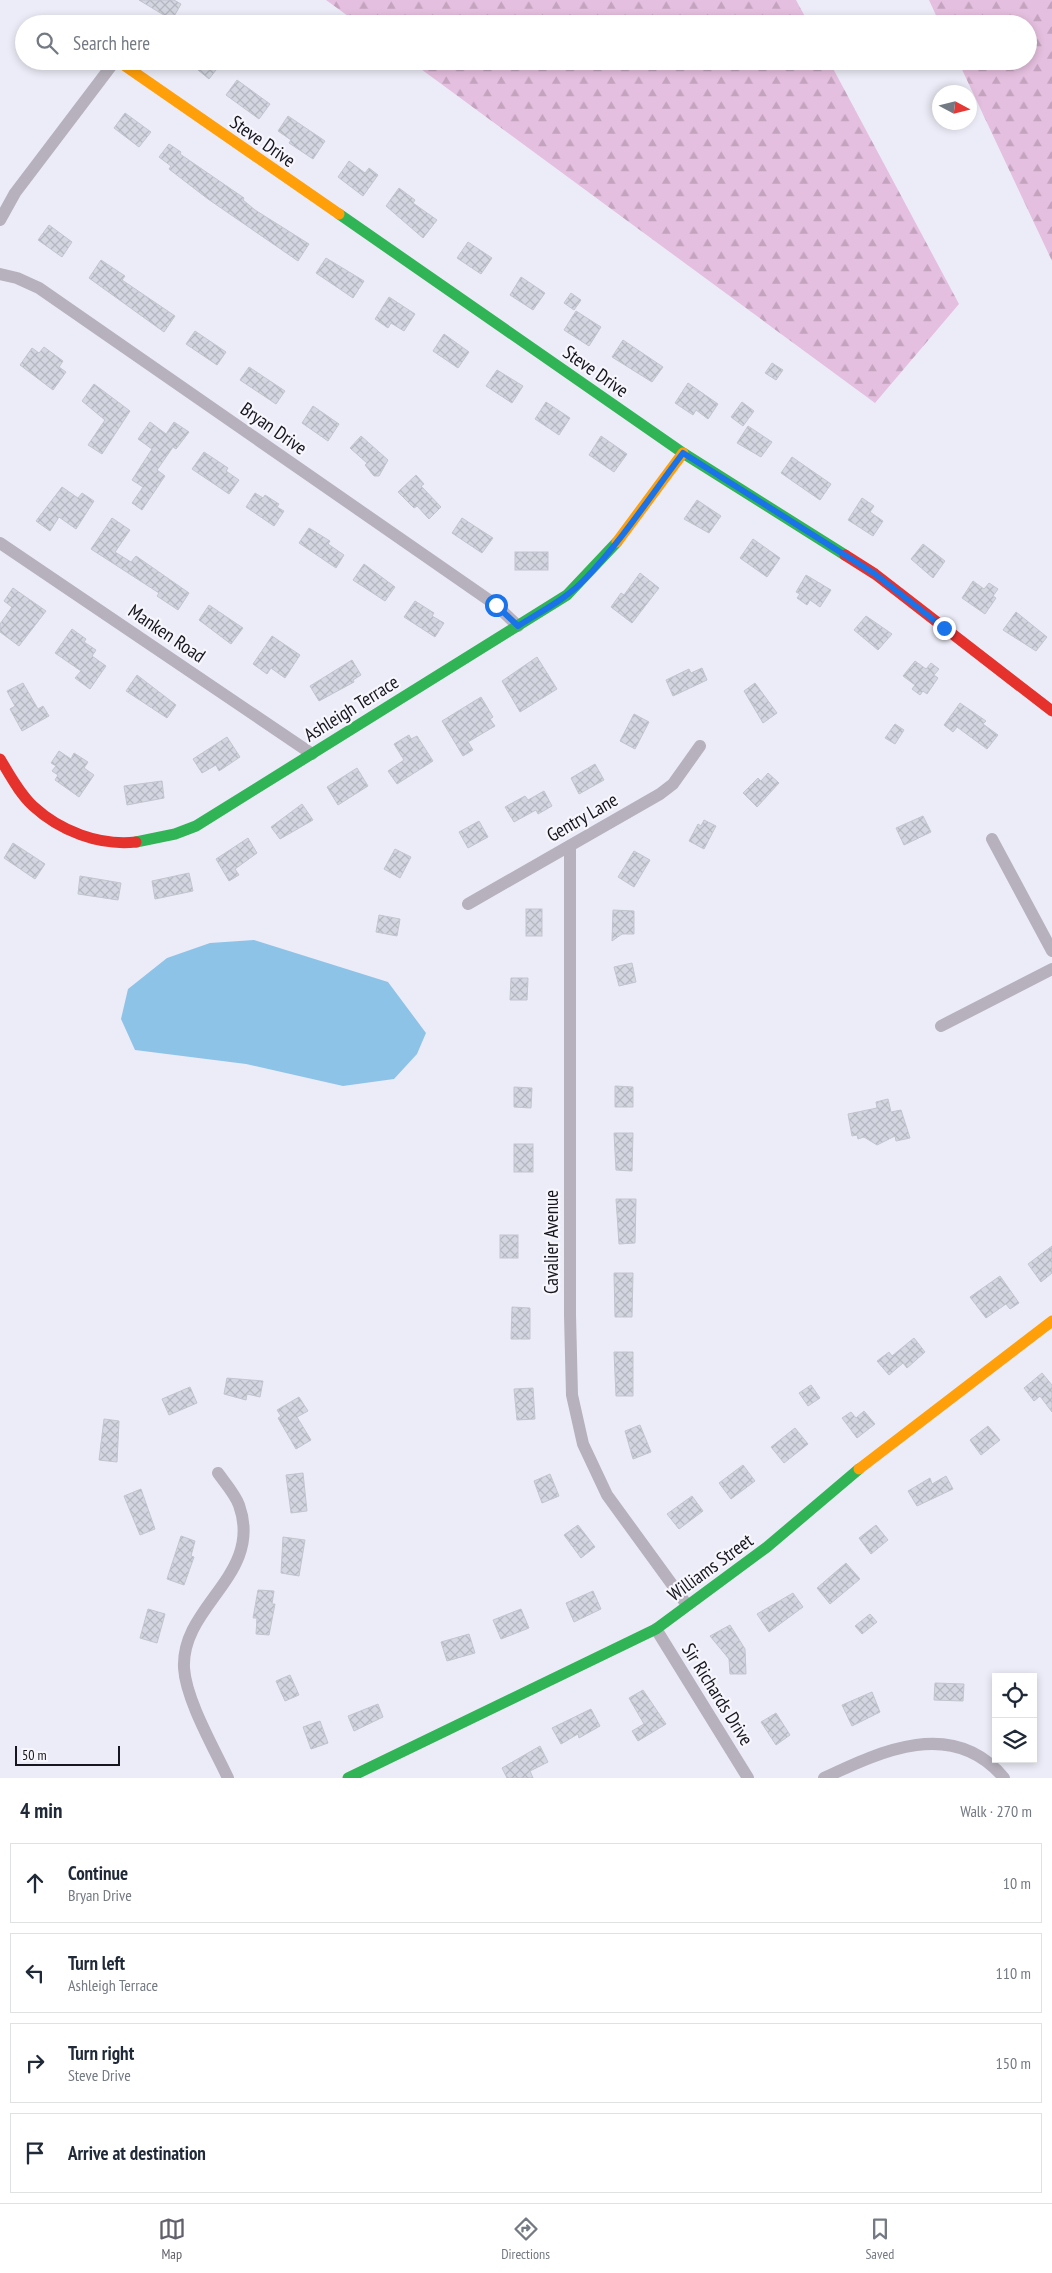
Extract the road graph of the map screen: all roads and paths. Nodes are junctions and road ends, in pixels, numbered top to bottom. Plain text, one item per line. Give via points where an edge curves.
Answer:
1 (109, 70) edge
2 (129, 70) edge
3 (0, 220) edge
4 (0, 274) edge
5 (683, 453) junction
6 (0, 543) edge
7 (518, 626) junction
8 (1052, 711) edge
9 (700, 746) dead end
10 (312, 754) junction
11 (0, 759) edge
12 (992, 839) dead end
13 (570, 846) junction
14 (468, 904) dead end
15 (1052, 952) edge
16 (1052, 969) edge
17 (942, 1026) dead end
18 (1052, 1321) edge
19 (218, 1473) dead end
20 (687, 1605) junction
21 (656, 1629) junction
22 (228, 1778) edge
23 (348, 1778) edge
24 (748, 1778) edge
25 (824, 1778) edge
26 (1004, 1778) edge

1 - 3 street via 15,193
2 - 5 street, Steve Drive
4 - 7 street, Bryan Drive via 39,288 496,605
5 - 7 street, Ashleigh Terrace via 584,581
5 - 8 street, Steve Drive via 875,574
6 - 10 street, Manken Road
7 - 10 street, Ashleigh Terrace
9 - 13 street, Gentry Lane via 674,784
10 - 11 street, Ashleigh Terrace via 196,826 175,836 134,842 92,840 52,821 32,804
12 - 15 street
13 - 14 street, Gentry Lane
13 - 20 street, Cavalier Avenue via 572,1395 583,1444 607,1495
16 - 17 street
18 - 20 street, Williams Street via 876,1455 767,1547
19 - 22 street via 238,1503 244,1537 233,1573 197,1621 189,1639 184,1667 190,1694
20 - 21 street, Williams Street
21 - 23 street, Williams Street
21 - 24 street, Sir Richards Drive
25 - 26 street via 875,1754 929,1744 964,1750 996,1768

